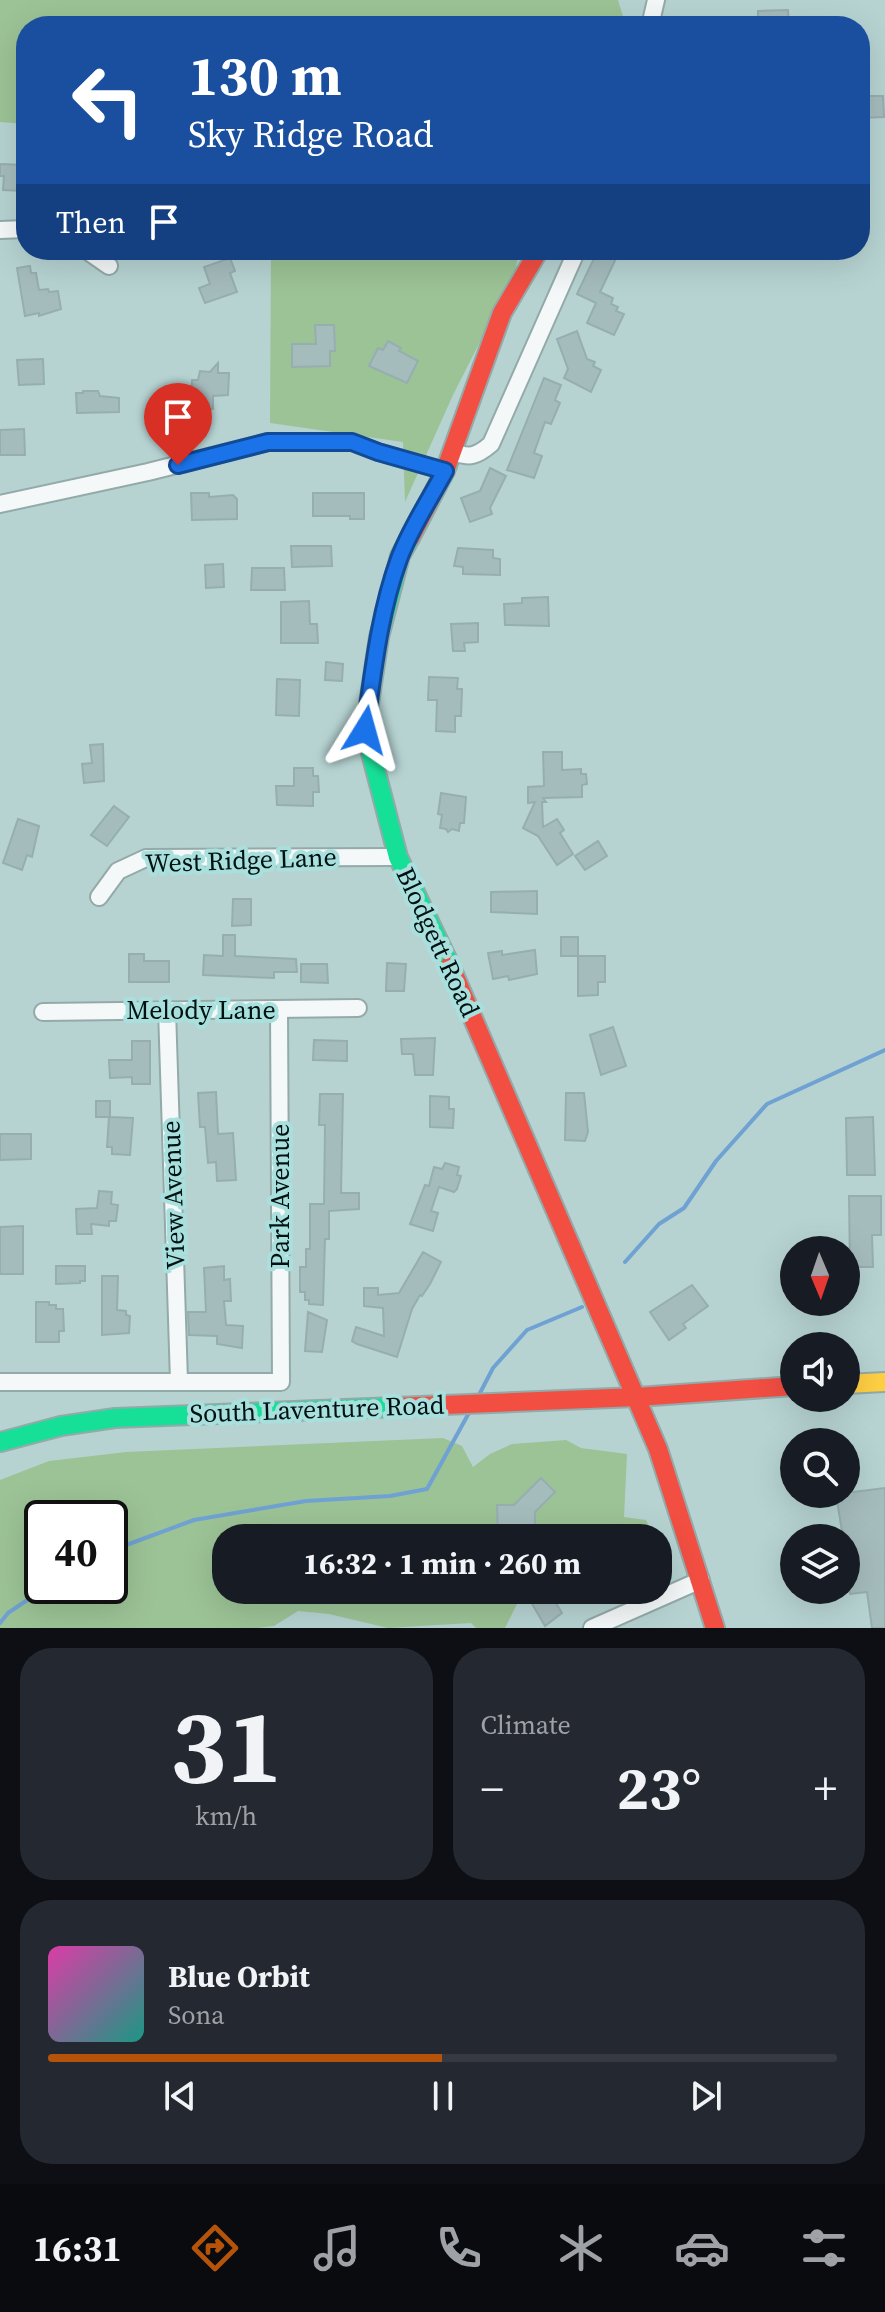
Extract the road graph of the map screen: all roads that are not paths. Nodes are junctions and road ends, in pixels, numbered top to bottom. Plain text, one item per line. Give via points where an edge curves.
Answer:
1 (100, 260) edge
2 (533, 260) edge
3 (573, 260) edge
4 (109, 266) dead end
5 (452, 451) junction
6 (445, 471) junction
7 (0, 504) edge
8 (398, 857) junction
9 (99, 897) dead end
10 (358, 1008) dead end
11 (167, 1010) junction
12 (279, 1010) junction
13 (43, 1012) dead end
14 (179, 1381) junction
15 (0, 1382) edge
16 (885, 1382) edge
17 (860, 1383) edge
18 (780, 1387) edge
19 (637, 1397) junction
20 (0, 1442) edge
21 (701, 1580) junction
22 (592, 1628) edge
23 (715, 1628) edge

1 - 4 street
2 - 5 street, Blodgett Road via 502,313
3 - 5 street via 491,444 479,455
5 - 6 street, Blodgett Road
6 - 7 street via 352,442 268,442
6 - 8 street, Blodgett Road via 400,556 379,637 365,730
8 - 9 street, West Ridge Lane via 146,858 118,871
8 - 19 street, Blodgett Road
10 - 12 street, Melody Lane
11 - 12 street, Melody Lane
11 - 13 street, Melody Lane
11 - 14 street, View Avenue
12 - 14 street, Park Avenue via 281,1382
14 - 15 street
16 - 17 street
18 - 19 street, South Laventure Road
19 - 20 street, South Laventure Road via 115,1418
19 - 21 street, Blodgett Road
21 - 22 street
21 - 23 street, Blodgett Road

